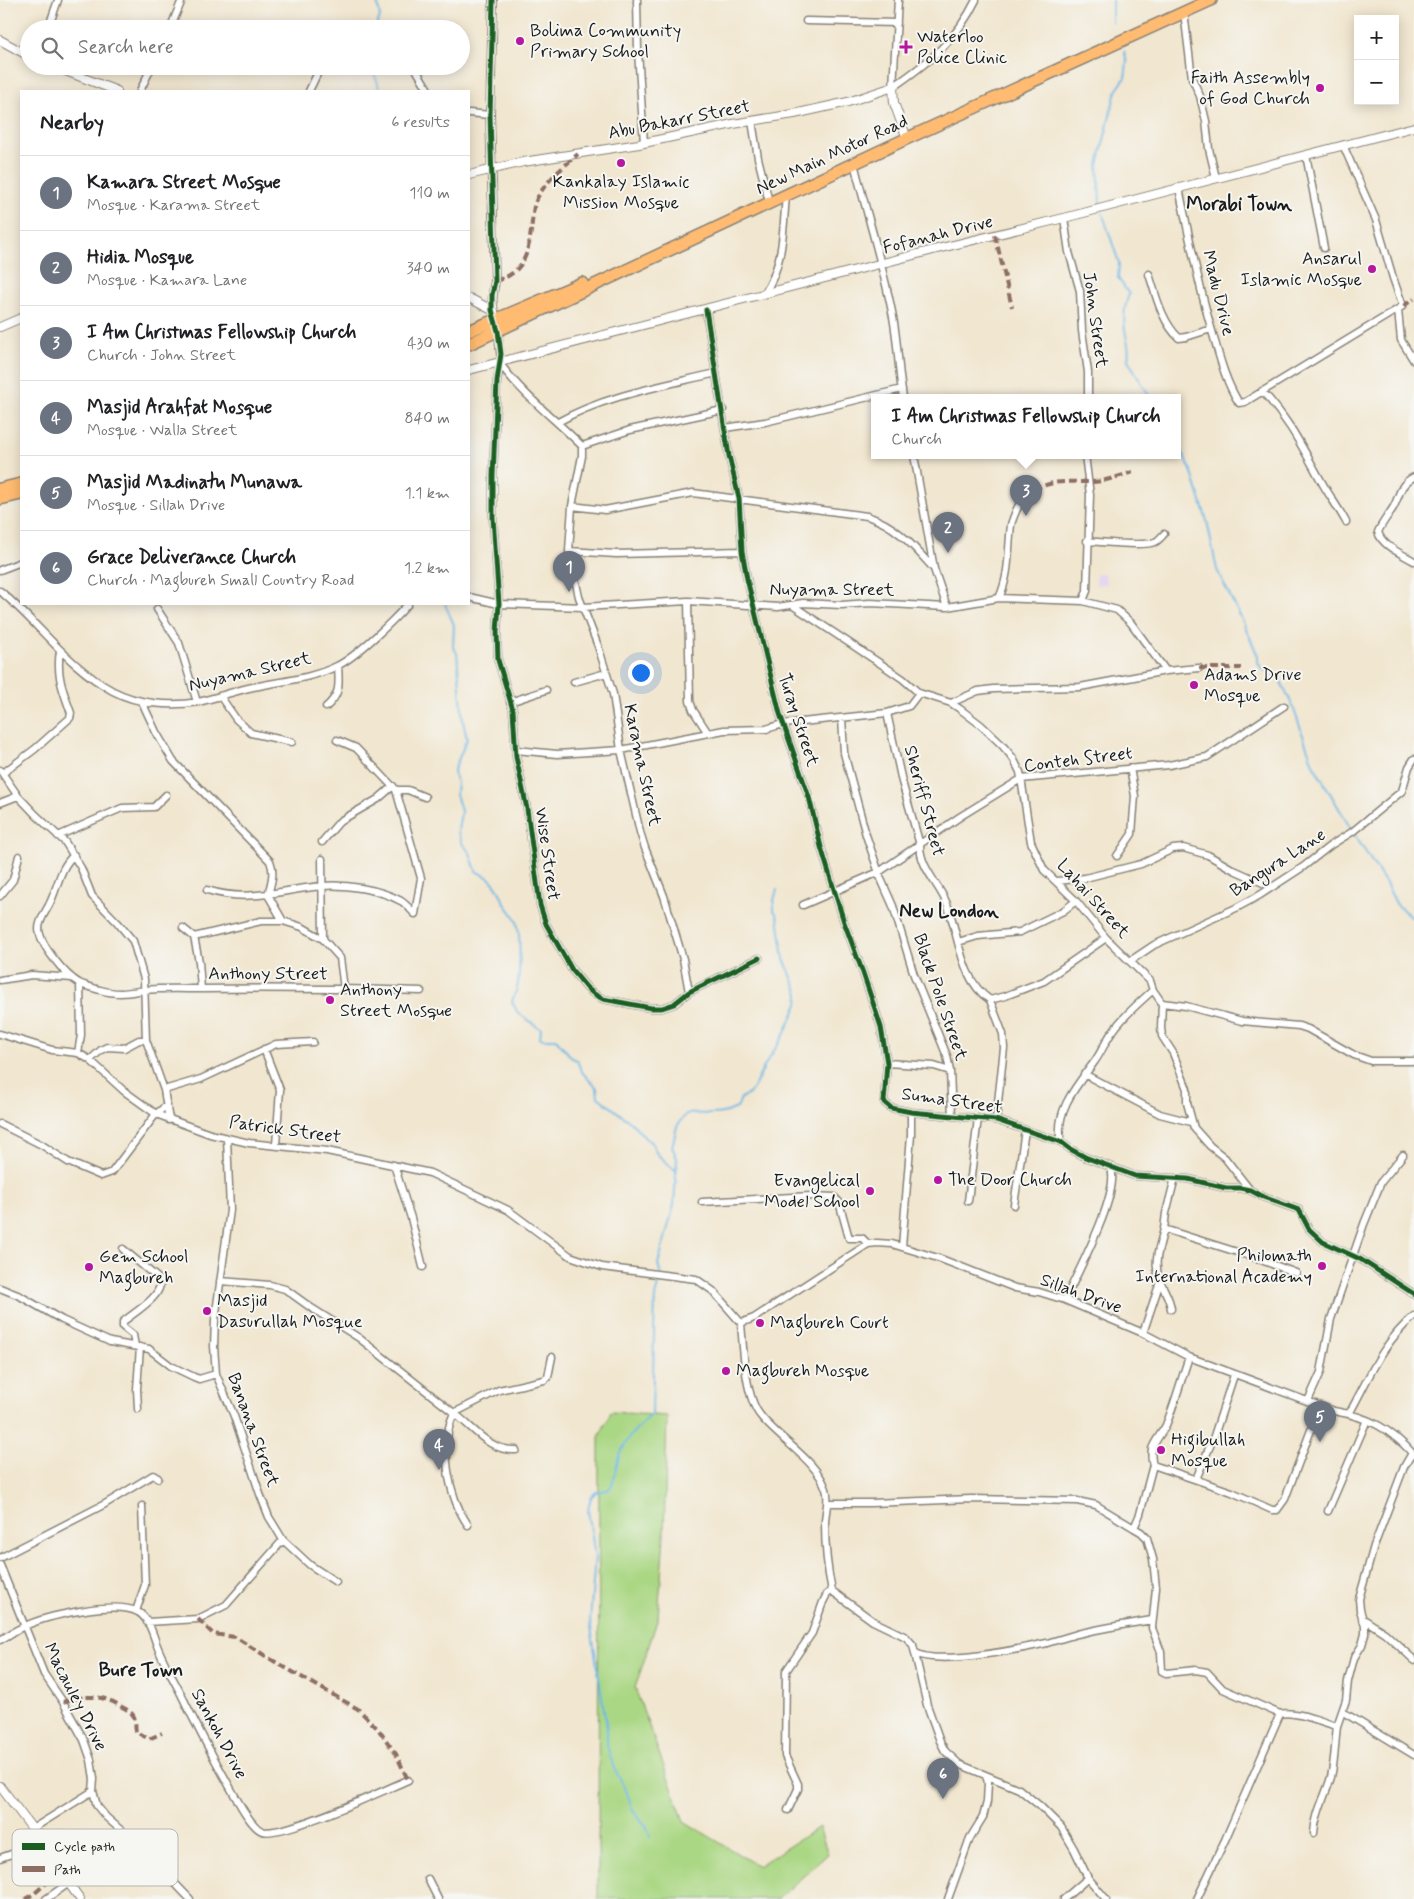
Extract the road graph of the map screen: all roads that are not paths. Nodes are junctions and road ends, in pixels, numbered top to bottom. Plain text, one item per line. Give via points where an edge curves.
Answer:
1 (58, 0) edge
2 (182, 0) edge
3 (493, 0) edge
4 (638, 0) edge
5 (898, 0) edge
6 (976, 0) edge
7 (1197, 0) edge
8 (1211, 0) edge
9 (1184, 12) junction
10 (51, 20) edge
11 (174, 20) edge
12 (806, 21) dead end
13 (897, 23) junction
14 (0, 40) edge
15 (20, 51) edge
16 (76, 75) edge
17 (148, 75) edge
18 (317, 75) edge
19 (419, 75) edge
20 (893, 87) junction
21 (114, 90) edge
22 (140, 90) edge
23 (309, 90) edge
24 (428, 90) edge
25 (470, 113) edge
26 (490, 115) junction
27 (752, 121) junction
28 (1414, 127) edge
29 (905, 133) junction
30 (644, 143) junction
31 (1344, 145) junction
32 (1306, 155) junction
33 (854, 163) junction
34 (491, 170) junction
35 (470, 174) edge
36 (1216, 178) junction
37 (1178, 188) junction
38 (786, 196) junction
39 (768, 198) junction
40 (1064, 218) junction
41 (1324, 248) dead end
42 (882, 264) junction
43 (1149, 274) dead end
44 (764, 294) junction
45 (470, 299) edge
46 (706, 310) junction
47 (1398, 310) junction
48 (20, 318) edge
49 (495, 320) junction
50 (0, 328) edge
51 (1211, 329) junction
52 (470, 331) edge
53 (470, 343) edge
54 (1414, 361) edge
55 (501, 363) junction
56 (470, 370) edge
57 (716, 373) junction
58 (902, 388) junction
59 (1262, 391) junction
60 (878, 394) edge
61 (903, 394) edge
62 (1088, 394) edge
63 (871, 396) edge
64 (723, 410) junction
65 (558, 422) junction
66 (725, 428) junction
67 (582, 446) junction
68 (915, 459) edge
69 (1086, 459) edge
70 (1414, 477) edge
71 (20, 484) edge
72 (0, 489) edge
73 (20, 494) edge
74 (1023, 496) dead end
75 (739, 498) junction
76 (0, 499) edge
77 (572, 506) junction
78 (1346, 522) dead end
79 (1164, 534) dead end
80 (1087, 541) junction
81 (569, 551) junction
82 (742, 551) junction
83 (1414, 561) edge
84 (20, 562) edge
85 (934, 569) junction
86 (0, 570) edge
87 (0, 591) edge
88 (470, 597) edge
89 (999, 598) junction
90 (688, 601) junction
91 (1084, 601) junction
92 (499, 604) junction
93 (407, 605) edge
94 (792, 605) junction
95 (754, 606) junction
96 (583, 607) junction
97 (947, 607) junction
98 (157, 609) dead end
99 (60, 651) junction
100 (338, 666) junction
101 (1199, 668) dead end
102 (1166, 671) junction
103 (606, 673) junction
104 (574, 682) dead end
105 (546, 690) dead end
106 (918, 693) junction
107 (220, 696) junction
108 (142, 702) junction
109 (197, 702) junction
110 (510, 702) junction
111 (951, 703) junction
112 (326, 706) dead end
113 (1284, 706) dead end
114 (887, 713) junction
115 (842, 718) junction
116 (783, 724) junction
117 (708, 733) junction
118 (336, 740) dead end
119 (292, 742) dead end
120 (516, 750) junction
121 (621, 750) junction
122 (1414, 759) edge
123 (1130, 768) junction
124 (1, 772) edge
125 (1021, 779) junction
126 (395, 788) junction
127 (18, 796) junction
128 (166, 796) dead end
129 (426, 797) dead end
130 (0, 803) edge
131 (58, 836) junction
132 (322, 842) dead end
133 (920, 845) junction
134 (74, 855) junction
135 (19, 856) dead end
136 (1117, 856) dead end
137 (322, 859) dead end
138 (878, 872) junction
139 (1057, 881) junction
140 (322, 886) junction
141 (1272, 888) junction
142 (207, 890) dead end
143 (835, 891) junction
144 (268, 895) junction
145 (0, 896) edge
146 (1076, 901) junction
147 (803, 905) dead end
148 (283, 921) junction
149 (183, 928) dead end
150 (194, 937) junction
151 (1106, 938) junction
152 (323, 939) junction
153 (958, 942) junction
154 (759, 958) dead end
155 (1130, 961) junction
156 (72, 978) junction
157 (0, 980) edge
158 (80, 984) junction
159 (201, 989) junction
160 (344, 989) junction
161 (145, 990) junction
162 (1153, 990) junction
163 (421, 991) dead end
164 (689, 992) junction
165 (990, 1000) junction
166 (1162, 1003) junction
167 (0, 1034) edge
168 (146, 1040) junction
169 (313, 1042) dead end
170 (264, 1049) junction
171 (78, 1053) junction
172 (90, 1060) junction
173 (1414, 1061) edge
174 (887, 1063) junction
175 (950, 1071) junction
176 (1084, 1074) junction
177 (164, 1090) junction
178 (884, 1102) joint
179 (167, 1105) junction
180 (911, 1112) junction
181 (156, 1114) junction
182 (952, 1116) junction
183 (978, 1118) junction
184 (169, 1120) junction
185 (996, 1120) junction
186 (1191, 1122) junction
187 (0, 1124) edge
188 (1025, 1130) junction
189 (227, 1138) junction
190 (1061, 1142) junction
191 (276, 1145) junction
192 (1403, 1155) dead end
193 (394, 1165) junction
194 (1111, 1168) junction
195 (1175, 1178) junction
196 (1250, 1190) junction
197 (968, 1201) dead end
198 (702, 1202) dead end
199 (1014, 1205) dead end
200 (1164, 1229) junction
201 (868, 1244) junction
202 (902, 1247) junction
203 (124, 1249) dead end
204 (1354, 1257) junction
205 (423, 1267) dead end
206 (1296, 1273) dead end
207 (220, 1281) junction
208 (1160, 1282) junction
209 (0, 1288) edge
210 (1414, 1294) edge
211 (1065, 1300) junction
212 (1171, 1309) dead end
213 (1414, 1316) edge
214 (741, 1322) junction
215 (1143, 1333) junction
216 (137, 1346) junction
217 (552, 1357) dead end
218 (1189, 1357) junction
219 (216, 1374) junction
220 (1234, 1375) junction
221 (1308, 1402) junction
222 (1320, 1406) junction
223 (138, 1409) dead end
224 (454, 1413) junction
225 (1349, 1414) junction
226 (1367, 1420) junction
227 (516, 1450) dead end
228 (1413, 1454) edge
229 (1153, 1464) junction
230 (158, 1478) dead end
231 (1196, 1479) junction
232 (828, 1503) junction
233 (142, 1506) dead end
234 (1328, 1511) dead end
235 (468, 1525) dead end
236 (1134, 1528) junction
237 (283, 1540) junction
238 (0, 1558) edge
239 (0, 1565) edge
240 (336, 1582) dead end
241 (832, 1591) junction
242 (136, 1611) junction
243 (1362, 1618) junction
244 (1152, 1620) junction
245 (147, 1622) junction
246 (24, 1626) junction
247 (0, 1640) edge
248 (916, 1653) junction
249 (1414, 1660) edge
250 (1343, 1712) junction
251 (1280, 1714) junction
252 (1337, 1726) junction
253 (1414, 1755) edge
254 (986, 1776) junction
255 (408, 1780) dead end
256 (0, 1786) edge
257 (93, 1791) junction
258 (788, 1810) dead end
259 (32, 1829) joint
260 (120, 1829) edge
261 (1314, 1833) dead end
262 (12, 1854) edge
263 (0, 1858) edge
264 (1088, 1878) junction
265 (428, 1879) dead end
266 (65, 1886) edge
267 (71, 1886) edge
268 (178, 1886) edge
269 (46, 1899) edge
270 (80, 1899) edge
271 (190, 1899) edge
272 (438, 1899) edge
273 (948, 1899) edge
274 (1064, 1899) edge
275 (1106, 1899) edge
276 (1197, 1899) edge

1 - 10 street
2 - 11 street
3 - 26 street
4 - 30 street
5 - 13 street
6 - 20 street via 962,24 932,60
7 - 29 highway, New Main Motor Road
8 - 9 highway, New Main Motor Road
9 - 33 highway, New Main Motor Road
9 - 36 street via 1192,78 1200,96
12 - 13 street
13 - 20 street
14 - 15 street
16 - 21 street
17 - 22 street
18 - 23 street
19 - 24 street
20 - 27 street, Abu Bakarr Street via 848,102
20 - 29 street via 894,103
25 - 26 street
26 - 34 street
27 - 30 street, Abu Bakarr Street
27 - 39 street
28 - 31 street, Fofanah Drive
29 - 39 highway, New Main Motor Road
30 - 34 street, Abu Bakarr Street
31 - 32 street, Fofanah Drive
31 - 47 street via 1376,220 1403,306
32 - 36 street, Fofanah Drive
32 - 41 street
33 - 38 highway, New Main Motor Road
33 - 42 street
34 - 35 street, Abu Bakarr Street
34 - 49 street
36 - 37 street, Fofanah Drive
37 - 40 street, Fofanah Drive
37 - 51 street, Madu Drive
38 - 44 street via 779,263
38 - 49 highway, New Main Motor Road
39 - 49 highway, New Main Motor Road
40 - 42 street, Fofanah Drive
40 - 62 street, John Street via 1080,291
42 - 44 street, Fofanah Drive
42 - 58 street via 895,328
43 - 51 street via 1160,307 1179,338
44 - 46 street, Fofanah Drive
45 - 49 street
46 - 55 street, Fofanah Drive
46 - 57 street, Turay Street
47 - 54 street via 1402,340
47 - 59 street
48 - 50 street
49 - 52 highway, New Main Motor Road
49 - 53 highway, New Main Motor Road
49 - 55 street, Wise Street
51 - 59 street, Madu Drive via 1219,358 1239,403
55 - 56 street, Fofanah Drive
55 - 65 street via 541,410
55 - 92 street, Wise Street via 497,381 493,476
57 - 64 street, Turay Street
57 - 65 street via 637,392 580,410
58 - 60 street
58 - 61 street
59 - 78 street via 1280,410
63 - 66 street via 764,422
64 - 66 street, Turay Street
64 - 67 street via 630,430
65 - 67 street
66 - 75 street, Turay Street
67 - 77 street, Karama Street
68 - 85 street
69 - 80 street via 1090,495
70 - 83 street via 1400,488 1394,506 1378,532 1391,548
71 - 72 highway
73 - 76 highway
74 - 89 street via 1011,523 1007,568
75 - 77 street via 693,493 605,510
75 - 82 street, Turay Street
75 - 85 street via 882,521 908,540
77 - 81 street, Karama Street
79 - 80 street via 1150,543
80 - 91 street
81 - 82 street via 616,554
81 - 96 street, Karama Street
82 - 95 street, Turay Street
84 - 86 street
85 - 97 street
87 - 99 street, Nuyama Street via 36,623
88 - 92 street, Nuyama Street
89 - 91 street, Nuyama Street
89 - 97 street, Nuyama Street
90 - 95 street, Nuyama Street
90 - 96 street, Nuyama Street
90 - 117 street via 691,705
91 - 102 street, Nuyama Street via 1116,610 1124,616
92 - 96 street, Nuyama Street
92 - 110 street, Wise Street via 498,660
93 - 100 street, Nuyama Street
94 - 95 street, Nuyama Street
94 - 97 street, Nuyama Street via 870,603
94 - 106 street, Lahai Street via 903,679
95 - 116 street, Turay Street
96 - 103 street, Karama Street
98 - 109 street via 179,643
99 - 108 street, Nuyama Street via 114,692
99 - 124 street via 59,677 70,718 35,749
100 - 107 street, Nuyama Street via 290,681
100 - 112 street via 338,691 335,699
101 - 102 street
102 - 111 street via 1080,687 978,691
103 - 104 street
103 - 121 street, Karama Street
105 - 110 street
106 - 111 street, Lahai Street
106 - 114 street via 909,706
107 - 109 street, Nuyama Street
107 - 119 street via 236,720 251,732
108 - 109 street, Nuyama Street
108 - 144 street via 173,761 270,861 273,875
110 - 120 street, Wise Street
111 - 125 street, Lahai Street via 982,725 1002,745 1013,758
113 - 123 street, Conteh Street via 1207,757 1169,765
114 - 115 street
114 - 133 street, Sheriff Street
115 - 116 street
115 - 138 street, Black Pole Street via 844,753
116 - 117 street via 766,729
116 - 143 street, Turay Street via 809,797
117 - 121 street
118 - 126 street via 356,748
120 - 121 street via 557,754
120 - 164 street, Wise Street via 540,905 546,924 572,970 586,988 603,999 662,1008 674,1004
121 - 164 street, Karama Street via 645,848 662,889
122 - 141 street, Bangura Lane via 1402,791 1352,832
123 - 125 street, Conteh Street
123 - 136 street via 1135,796 1132,834
124 - 127 street
125 - 133 street, Conteh Street
125 - 139 street, Lahai Street via 1031,842 1044,870
126 - 129 street
126 - 132 street via 340,821
126 - 140 street via 420,878 415,914 401,902 367,889
127 - 130 street
127 - 131 street
128 - 131 street via 154,808 122,808
131 - 134 street
133 - 138 street, Conteh Street
133 - 153 street, Sheriff Street via 920,855 946,904
134 - 156 street via 62,870 39,924 49,952
134 - 161 street via 92,896 133,942
135 - 145 street via 12,880
137 - 140 street
138 - 143 street, Conteh Street
138 - 175 street, Black Pole Street via 893,906
139 - 141 street via 1141,864 1173,849 1183,848 1208,855
139 - 146 street, Lahai Street
140 - 144 street
140 - 152 street
141 - 155 street, Bangura Lane via 1236,908 1154,944
142 - 144 street via 238,896
143 - 147 street, Conteh Street
143 - 174 street, Turay Street via 881,1027
144 - 148 street
146 - 151 street, Lahai Street
146 - 153 street via 1020,932 978,936
148 - 150 street via 261,921
148 - 152 street
149 - 150 street
150 - 159 street
151 - 155 street, Lahai Street
151 - 165 street via 1044,982
152 - 160 street via 340,958
153 - 165 street, Sheriff Street via 971,978 982,995
154 - 164 street, Wise Street
155 - 162 street, Lahai Street via 1150,981
156 - 157 street via 32,975
156 - 158 street
158 - 161 street, Anthony Street via 120,994
158 - 171 street
159 - 160 street, Anthony Street
159 - 161 street, Anthony Street
160 - 163 street, Anthony Street
161 - 168 street
162 - 166 street
162 - 176 street via 1124,1016
165 - 185 street via 1003,1034 1004,1048
166 - 173 street via 1242,1021 1299,1026 1371,1061
166 - 186 street via 1162,1036 1173,1053 1187,1089
167 - 171 street via 52,1050
168 - 172 street via 138,1040 124,1048 107,1048
168 - 177 street
169 - 170 street via 283,1042
170 - 177 street via 201,1079
170 - 191 street via 280,1090
171 - 172 street, Patrick Street
172 - 181 street, Patrick Street
174 - 175 street via 934,1066
174 - 178 street, Turay Street
175 - 182 street, Black Pole Street
176 - 186 street via 1160,1114
176 - 190 street via 1064,1111 1059,1134
177 - 179 street
178 - 180 street, Suma Street via 891,1108
179 - 181 street
179 - 184 street
180 - 182 street, Suma Street
180 - 202 street
181 - 184 street, Patrick Street
181 - 187 street via 112,1172 102,1176 68,1162 42,1144
182 - 183 street, Suma Street
183 - 185 street, Suma Street
183 - 197 street
184 - 189 street, Patrick Street
185 - 188 street, Suma Street
186 - 196 street
188 - 190 street, Suma Street
188 - 199 street
189 - 191 street, Patrick Street
189 - 207 street, Banana Street via 230,1210
190 - 194 street, Suma Street
191 - 193 street, Patrick Street via 327,1151
192 - 204 street via 1381,1182
193 - 205 street
193 - 214 street, Patrick Street via 430,1173 508,1210 581,1261 602,1268 687,1277 701,1282
194 - 195 street, Suma Street via 1135,1176
194 - 211 street via 1113,1174 1106,1204 1085,1260
195 - 196 street, Suma Street
195 - 200 street
196 - 204 street via 1299,1210 1309,1229 1323,1242
198 - 201 street via 834,1197 839,1202 849,1238 862,1238
200 - 206 street
200 - 208 street via 1156,1256
201 - 202 street, Sillah Drive
201 - 214 street via 754,1318
202 - 211 street, Sillah Drive via 1015,1288
203 - 216 street via 160,1280 161,1285 144,1306 123,1322 123,1327 133,1334
204 - 210 street
204 - 221 street via 1331,1319 1321,1372
207 - 219 street, Banana Street via 214,1346
207 - 224 street via 285,1289 359,1338
208 - 212 street
208 - 215 street
209 - 216 street via 110,1342
211 - 215 street, Sillah Drive
213 - 225 street via 1398,1330 1381,1354
214 - 232 street via 754,1407 819,1476 826,1489
215 - 218 street, Sillah Drive
216 - 219 street via 149,1349 172,1366 199,1379
216 - 223 street
217 - 224 street via 548,1377 544,1380 499,1390
218 - 220 street, Sillah Drive
218 - 229 street via 1164,1430 1154,1444
219 - 237 street, Banana Street via 269,1517
220 - 221 street, Sillah Drive
220 - 231 street
221 - 222 street, Sillah Drive
222 - 225 street, Sillah Drive
222 - 231 street via 1285,1498 1277,1510
224 - 227 street via 496,1448
224 - 235 street via 448,1429 447,1461 455,1499
225 - 226 street, Sillah Drive
226 - 228 street, Sillah Drive via 1384,1428
226 - 234 street
228 - 243 street via 1404,1468 1374,1546 1360,1599
229 - 231 street
229 - 236 street
230 - 238 street via 153,1475 105,1504
232 - 236 street via 972,1499 1077,1501 1096,1505
232 - 241 street via 825,1535
233 - 242 street via 145,1585
236 - 244 street via 1147,1538 1153,1559 1156,1600
237 - 240 street, Banana Street
237 - 245 street via 226,1605 198,1619
239 - 246 street, Macauley Drive
241 - 248 street via 873,1621 906,1637
241 - 258 street via 823,1602 812,1633 786,1670 785,1756 798,1784
242 - 245 street, Sankoh Drive
242 - 246 street via 115,1608 87,1610
243 - 249 street via 1385,1633
243 - 250 street via 1365,1634 1354,1658
244 - 248 street via 1013,1650 944,1659
244 - 251 street via 1161,1652 1162,1671 1207,1672 1223,1689
245 - 255 street, Sankoh Drive via 201,1735 253,1824 260,1830 269,1832 308,1822
246 - 247 street
246 - 257 street, Macauley Drive via 44,1674 84,1740 91,1760
248 - 254 street via 927,1705 945,1750 959,1764
250 - 252 street
250 - 253 street
251 - 252 street via 1299,1715
251 - 276 street
252 - 261 street via 1333,1766 1314,1822
254 - 264 street via 1019,1789 1040,1806 1061,1828
254 - 273 street via 988,1802 970,1838
256 - 259 street
257 - 259 street
257 - 260 street, Macauley Drive via 97,1806
262 - 263 street
264 - 274 street
264 - 275 street
265 - 272 street
266 - 269 street
267 - 270 street
268 - 271 street, Macauley Drive

